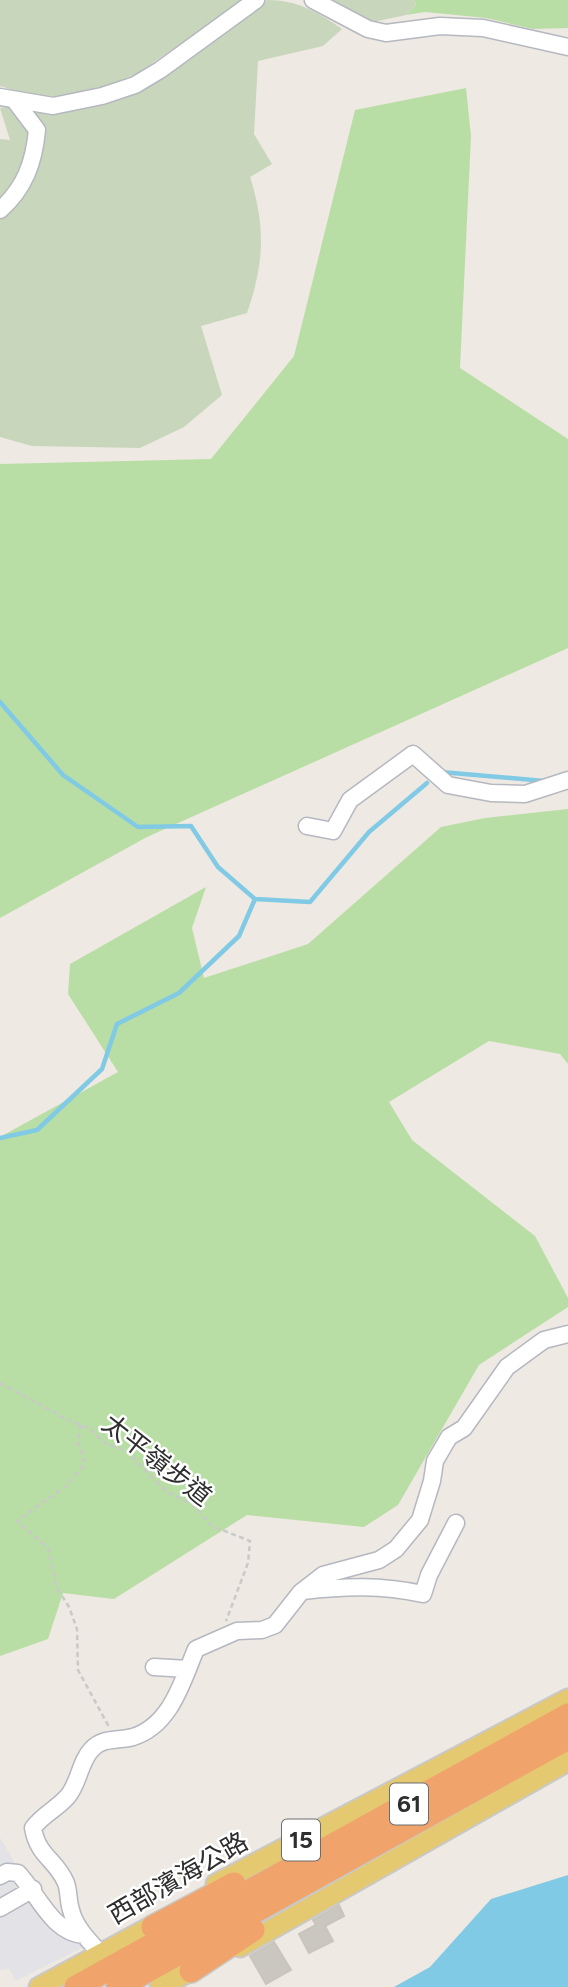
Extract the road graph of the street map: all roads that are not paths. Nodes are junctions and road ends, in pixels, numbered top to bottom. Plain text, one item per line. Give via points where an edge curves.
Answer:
1 (256, 0) edge
2 (323, 3) edge
3 (568, 47) edge
4 (8, 99) edge
5 (0, 210) edge
6 (568, 779) edge
7 (307, 826) dead end
8 (568, 1334) edge
9 (456, 1523) dead end
10 (301, 1592) junction
11 (154, 1667) dead end
12 (188, 1669) junction
13 (568, 1699) edge
14 (568, 1715) edge
15 (568, 1738) edge
16 (568, 1761) edge
17 (422, 1808) junction
18 (0, 1876) edge
19 (33, 1889) junction
20 (255, 1902) junction
21 (0, 1908) edge
22 (153, 1927) junction
23 (84, 1935) junction
24 (101, 1954) junction
25 (191, 1971) junction
26 (38, 1987) edge
27 (76, 1987) edge
28 (118, 1987) edge
29 (160, 1987) edge

1 - 4 street via 135,85 74,103 40,106
2 - 3 street via 350,22 386,33 440,26 483,28
4 - 5 street via 37,130 34,162 13,198
6 - 7 street via 525,794 491,793 449,785 413,754 350,800 333,831
8 - 10 street via 544,1340 507,1367 464,1428 449,1437 435,1461 420,1520 396,1549 379,1560 323,1574
9 - 10 street via 423,1594 355,1585
10 - 12 street via 275,1625 237,1631 196,1649
11 - 12 street
12 - 23 street via 177,1696 155,1726 92,1748 70,1794 33,1828 36,1847 66,1883 71,1912
13 - 22 main road, 西部濱海公路 / 15 via 214,1885
14 - 17 highway, 61
15 - 17 highway, 61
16 - 25 main road, 15 via 268,1934
17 - 20 highway, 61
17 - 22 highway via 326,1838
17 - 25 highway via 362,1864
18 - 19 street via 19,1873
19 - 21 street
19 - 23 street via 48,1915 70,1934
20 - 27 highway, 61
20 - 28 highway, 61
22 - 24 main road, 西部濱海公路 / 15
23 - 24 street
24 - 26 main road, 西部濱海公路 / 15
25 - 29 main road, 15

